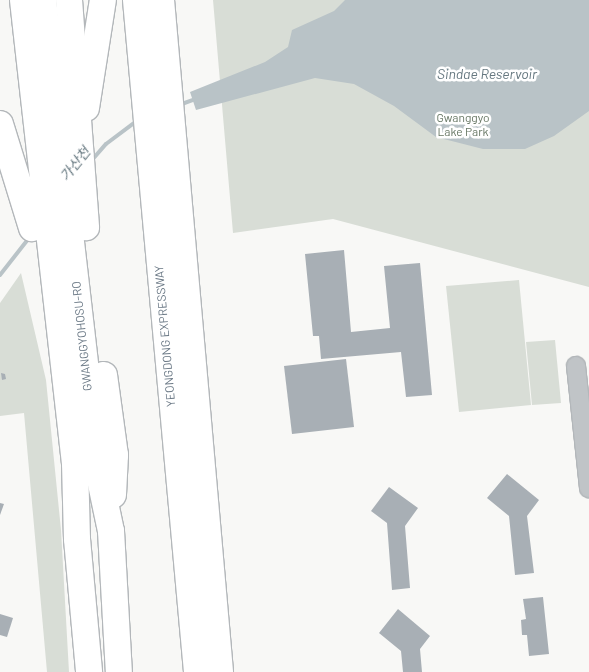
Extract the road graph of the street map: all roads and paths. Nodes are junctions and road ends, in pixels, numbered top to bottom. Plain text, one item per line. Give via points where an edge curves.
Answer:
1 (7, 0) edge
2 (23, 0) edge
3 (43, 0) edge
4 (69, 0) edge
5 (103, 0) edge
6 (136, 0) edge
7 (161, 0) edge
8 (80, 115) junction
9 (0, 124) edge
10 (23, 178) junction
11 (164, 195) junction
12 (78, 229) junction
13 (46, 272) junction
14 (576, 366) dead end
15 (589, 488) edge
16 (89, 672) edge
17 (119, 672) edge
18 (197, 672) edge
19 (220, 672) edge

1 - 10 highway
2 - 13 highway
3 - 12 highway, GWANGGYOHOSU-RO
4 - 8 highway
5 - 8 highway
6 - 11 highway, YEONGDONG EXPRESSWAY
7 - 11 highway, YEONGDONG EXPRESSWAY
8 - 12 highway
9 - 10 highway
10 - 13 highway via 32,228
11 - 18 highway, YEONGDONG EXPRESSWAY
11 - 19 highway, YEONGDONG EXPRESSWAY
12 - 17 highway, GWANGGYOHOSU-RO via 96,460 111,530
13 - 16 highway via 61,463 77,540
14 - 15 street

